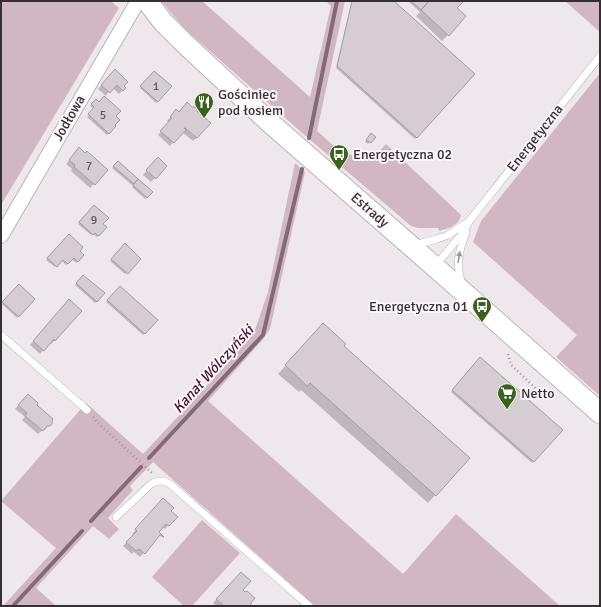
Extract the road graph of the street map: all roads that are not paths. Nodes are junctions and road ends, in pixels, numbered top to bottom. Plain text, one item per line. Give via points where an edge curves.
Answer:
1 (138, 1) edge
2 (147, 1) edge
3 (600, 56) edge
4 (470, 220) junction
5 (1, 236) edge
6 (411, 246) junction
7 (435, 267) junction
8 (466, 294) junction
9 (1, 335) edge
10 (88, 410) road end
11 (600, 413) edge
12 (116, 517) dead end
13 (309, 606) edge

1 - 5 street, Jodłowa
2 - 6 main road, Estrady via 185,44 269,122
3 - 4 lane, Energetyczna
4 - 6 lane, Energetyczna via 448,235
4 - 7 lane, Energetyczna
8 -> 4 lane, Energetyczna via 458,262
6 - 7 main road, Estrady
7 - 8 main road, Estrady
8 - 11 main road, Estrady
9 - 10 lane
12 - 13 lane via 151,484 164,481

